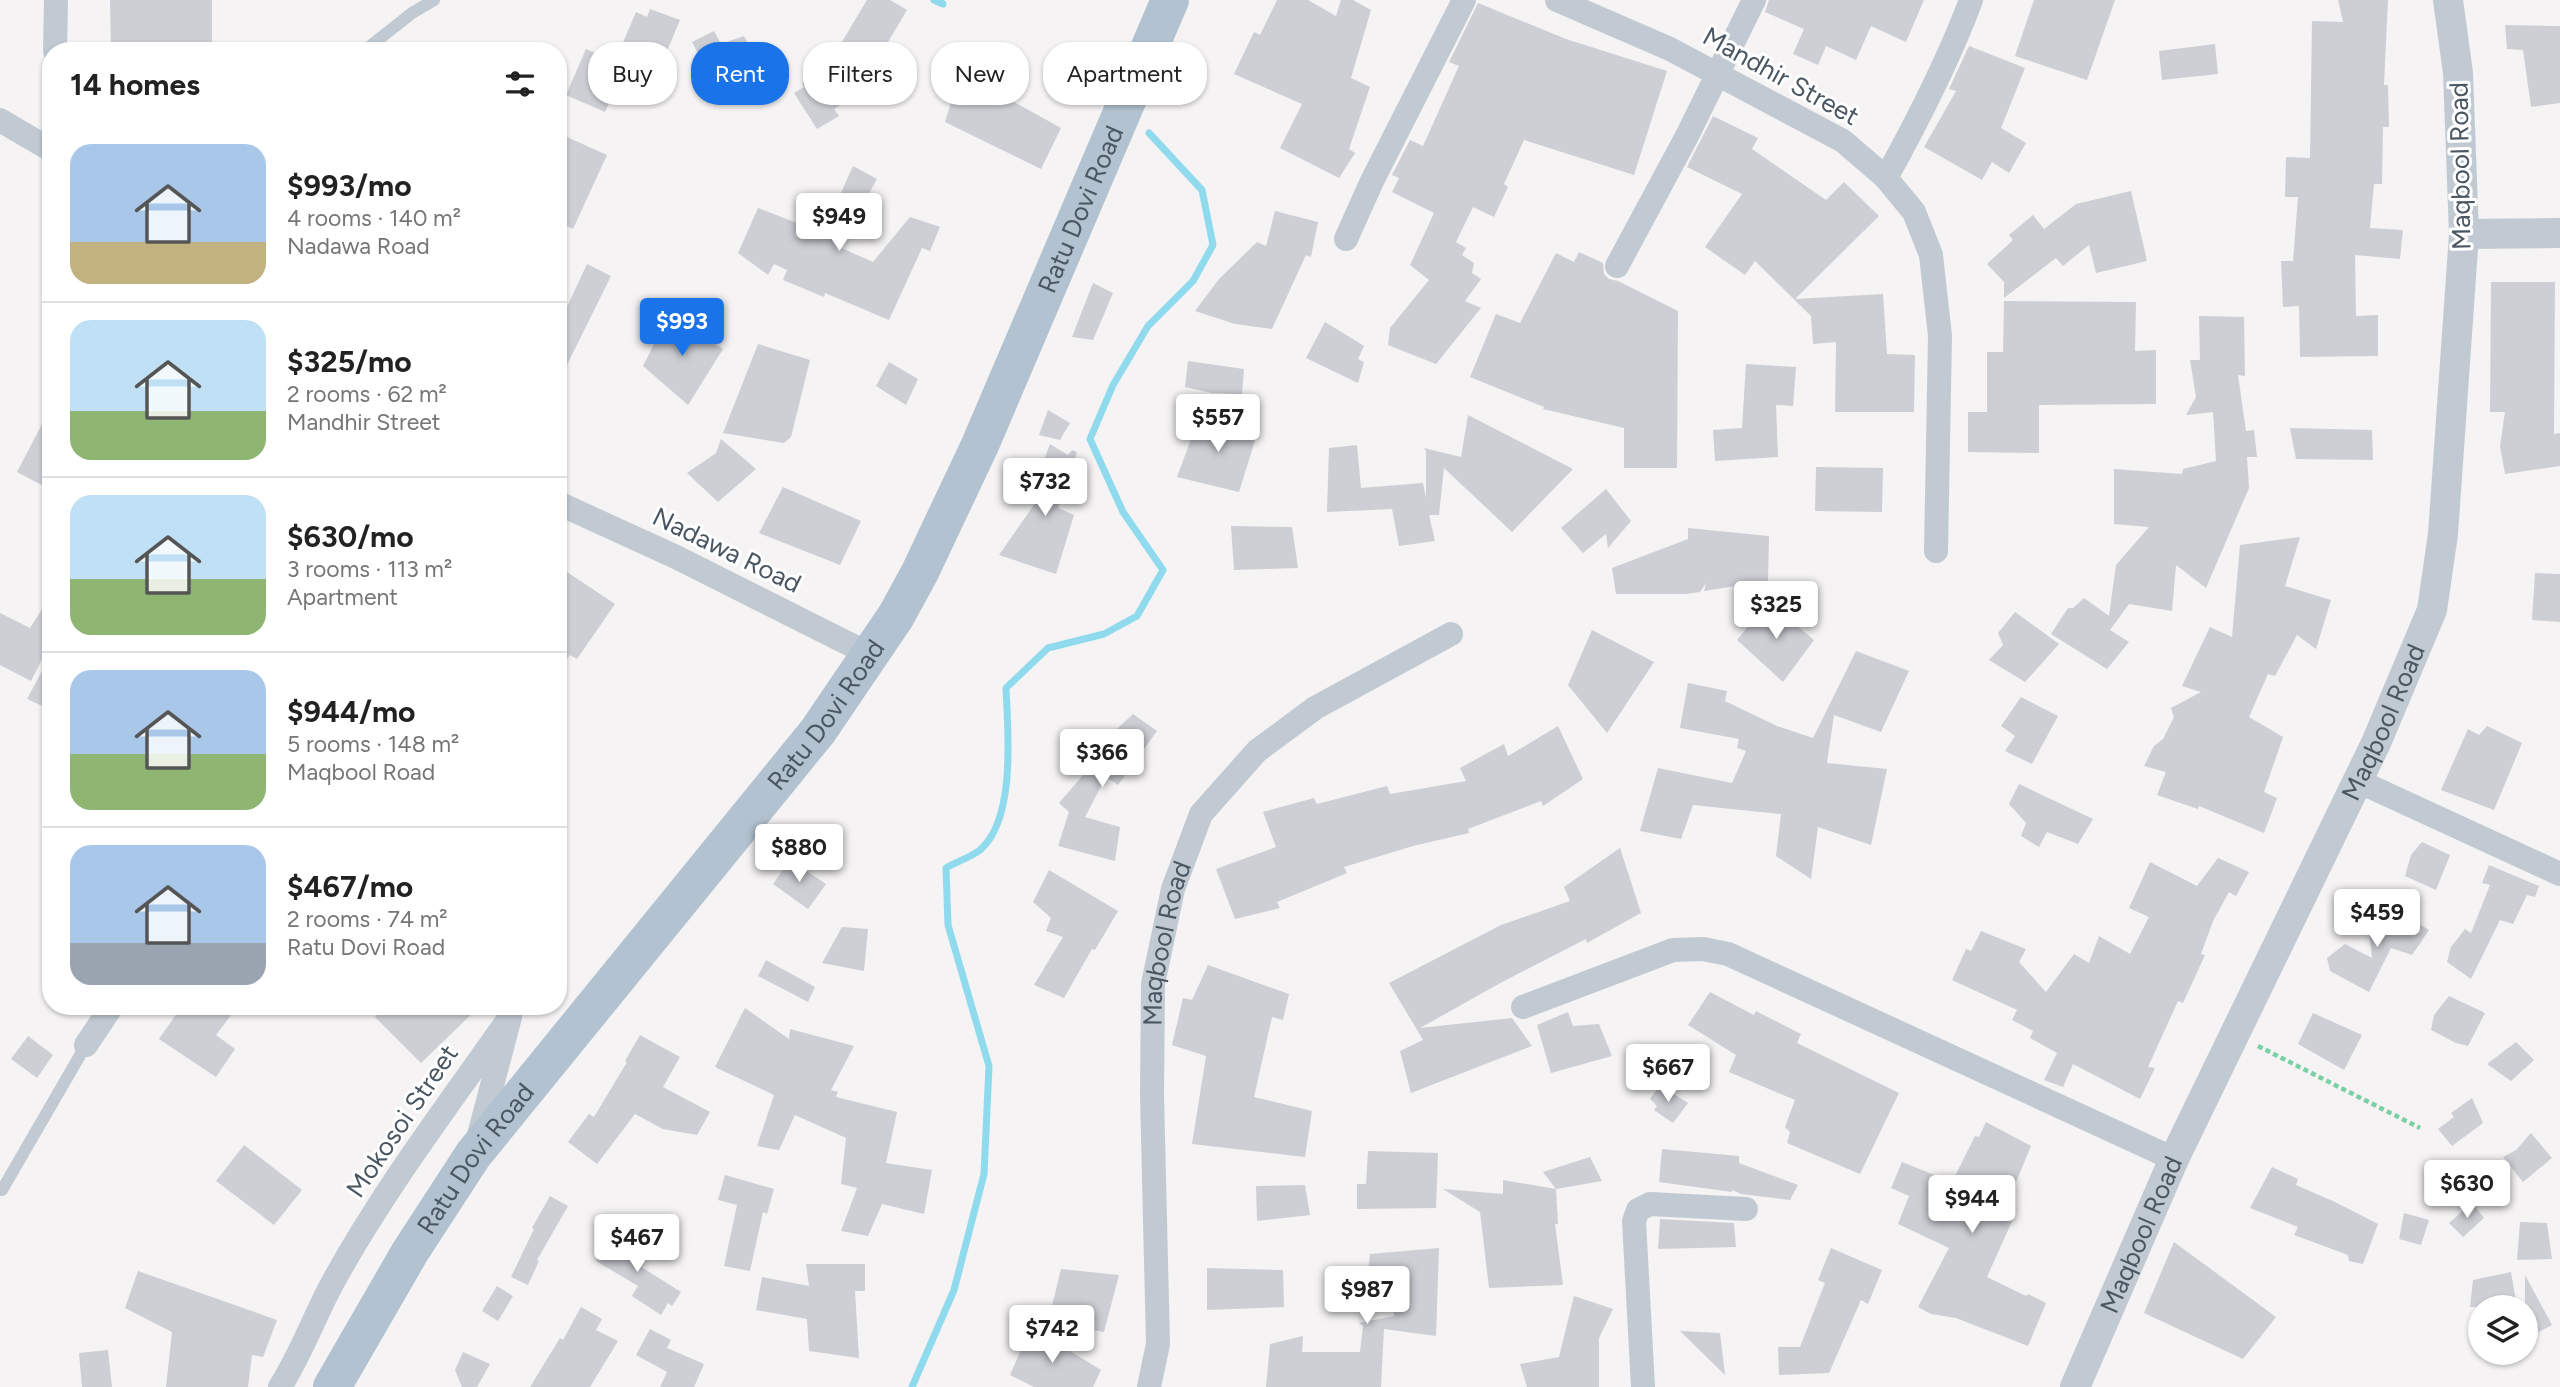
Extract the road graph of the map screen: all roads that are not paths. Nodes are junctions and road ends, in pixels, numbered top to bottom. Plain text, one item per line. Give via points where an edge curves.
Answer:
1 (56, 0) edge
2 (434, 0) edge
3 (1170, 0) edge
4 (1464, 0) edge
5 (1557, 0) edge
6 (1754, 0) edge
7 (1971, 0) edge
8 (2448, 0) edge
9 (55, 42) edge
10 (375, 42) edge
11 (1719, 74) junction
12 (0, 120) edge
13 (42, 145) edge
14 (1886, 178) junction
15 (2560, 233) edge
16 (2464, 234) junction
17 (1346, 239) dead end
18 (1617, 265) dead end
19 (567, 507) edge
20 (1936, 551) dead end
21 (1451, 634) dead end
22 (869, 654) junction
23 (2358, 781) junction
24 (2560, 874) edge
25 (1523, 1007) dead end
26 (106, 1015) edge
27 (86, 1045) joint
28 (473, 1155) junction
29 (2174, 1159) junction
30 (2, 1190) dead end
31 (1746, 1209) dead end
32 (280, 1387) edge
33 (332, 1387) edge
34 (1149, 1387) edge
35 (1643, 1387) edge
36 (2075, 1387) edge

1 - 9 street
2 - 10 lane
3 - 22 main road, Ratu Dovi Road via 980,444 920,572
4 - 17 street
5 - 11 street, Mandhir Street
6 - 11 street
7 - 14 street via 1922,114
8 - 16 street, Maqbool Road via 2458,73
11 - 14 street, Mandhir Street via 1843,141
11 - 18 street
12 - 13 street
14 - 20 street, Mandhir Street via 1914,212 1931,256 1940,336
15 - 16 street
16 - 23 street, Maqbool Road via 2443,534 2432,610
19 - 22 street, Nadawa Road
21 - 34 street, Maqbool Road via 1315,708 1257,751 1201,814 1173,889 1153,984 1158,1344
22 - 28 main road, Ratu Dovi Road via 818,731
23 - 24 street
23 - 29 street, Maqbool Road
25 - 29 street via 1673,950 1728,954
26 - 27 street
27 - 30 lane
28 - 32 street, Mokosoi Street via 510,1017 387,1192 332,1284
28 - 33 main road, Ratu Dovi Road
29 - 36 street, Maqbool Road
31 - 35 street via 1650,1205 1638,1210 1634,1221

